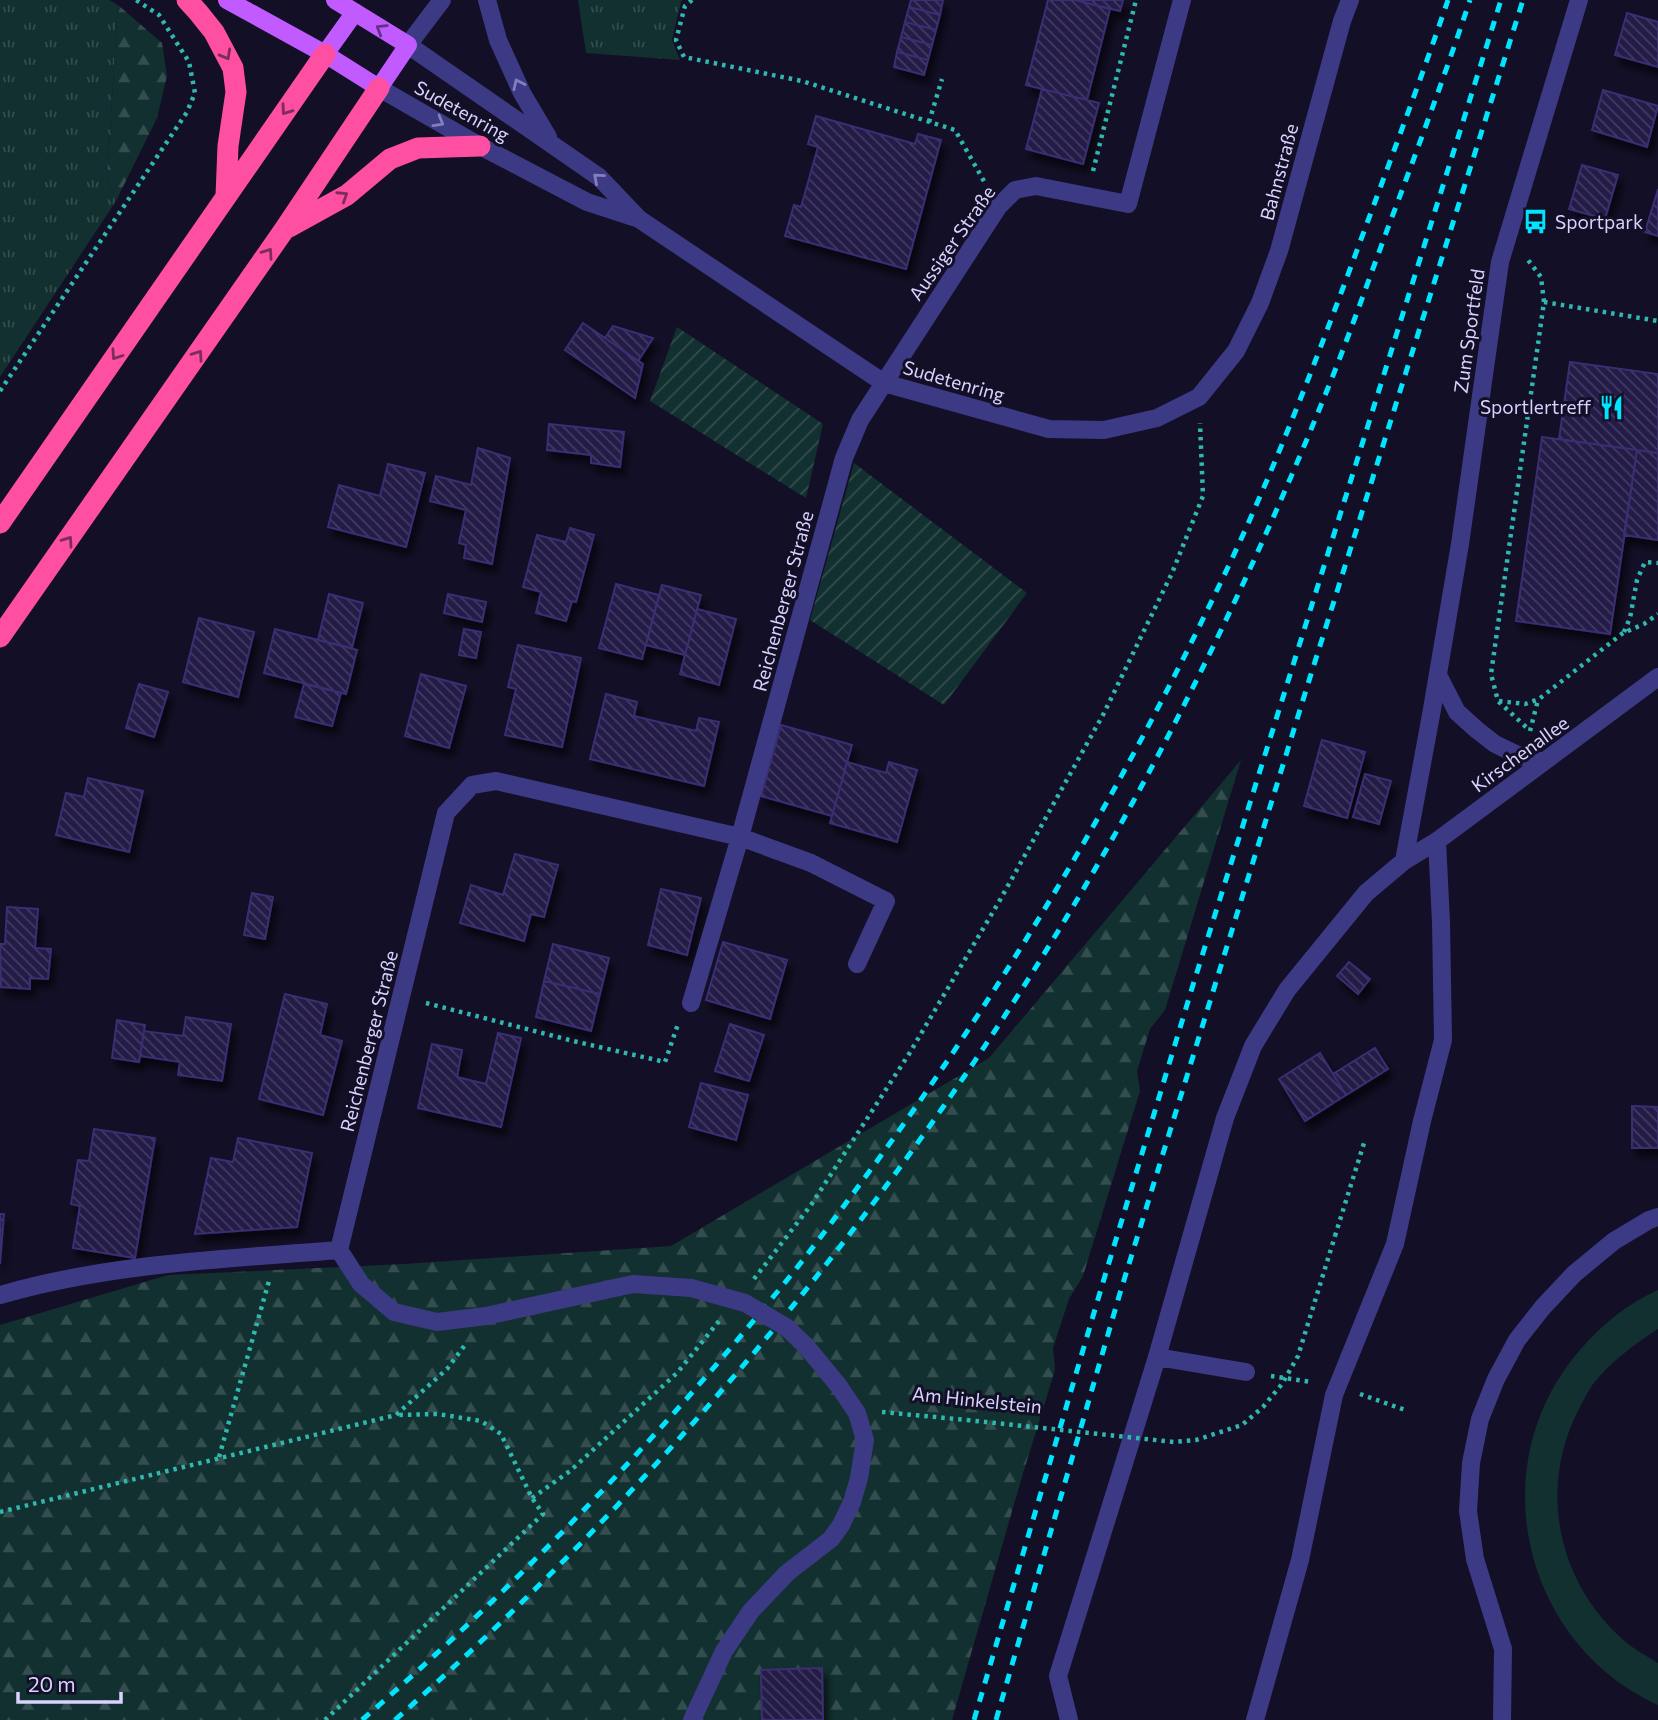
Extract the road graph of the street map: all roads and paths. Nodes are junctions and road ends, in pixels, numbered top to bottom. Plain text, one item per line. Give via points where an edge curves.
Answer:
1 (135, 0) edge
2 (187, 0) edge
3 (227, 0) edge
4 (335, 0) edge
5 (442, 0) edge
6 (487, 0) edge
7 (692, 0) edge
8 (1136, 0) edge
9 (1182, 0) edge
10 (1350, 0) edge
11 (1578, 0) edge
12 (359, 6) edge
13 (408, 45) junction
14 (325, 54) junction
15 (942, 79) dead end
16 (379, 88) junction
17 (929, 122) junction
18 (551, 144) junction
19 (480, 146) junction
20 (226, 196) junction
21 (1087, 196) junction
22 (998, 207) junction
23 (639, 219) junction
24 (284, 230) junction
25 (1509, 234) junction
26 (1545, 302) junction
27 (1658, 321) edge
28 (1236, 351) joint
29 (884, 383) junction
30 (0, 391) edge
31 (1199, 397) junction
32 (0, 523) edge
33 (1658, 563) edge
34 (1658, 614) edge
35 (1623, 633) junction
36 (0, 637) edge
37 (1438, 675) junction
38 (1658, 677) edge
39 (1539, 699) junction
40 (1498, 701) junction
41 (1530, 731) junction
42 (1549, 758) junction
43 (740, 837) junction
44 (1437, 841) junction
45 (1404, 861) junction
46 (857, 964) dead end
47 (402, 997) junction
48 (691, 1003) joint
49 (1364, 1143) dead end
50 (1658, 1216) edge
51 (339, 1250) junction
52 (276, 1255) junction
53 (747, 1287) dead end
54 (0, 1295) edge
55 (486, 1316) junction
56 (720, 1319) dead end
57 (1157, 1357) junction
58 (1246, 1372) joint
59 (1338, 1385) junction
60 (1405, 1410) dead end
61 (857, 1413) junction
62 (396, 1415) junction
63 (219, 1458) junction
64 (532, 1498) junction
65 (0, 1512) edge
66 (325, 1720) edge
67 (692, 1720) edge
68 (1069, 1720) edge
69 (1255, 1720) edge
70 (1502, 1720) edge

1 - 30 path via 159,15 189,62 195,93 187,112
2 -> 20 highway via 214,32 233,68 236,92
3 - 14 main road
4 - 12 main road
5 - 13 street
18 -> 6 street via 498,40
7 - 17 path via 685,6 676,40 684,57 802,80
8 - 21 path
9 - 21 street, Aussiger Straße via 1128,204
10 - 28 street, Bahnstraße via 1279,251
11 - 25 street, Zum Sportfeld
13 -> 12 main road
12 - 14 main road
13 - 16 main road
13 - 18 street, Sudetenring
14 - 16 main road
14 -> 20 highway
15 - 17 path
16 -> 19 street, Sudetenring
16 - 24 highway
17 - 22 path via 955,130
23 -> 18 street, Sudetenring via 599,177
19 - 23 street, Sudetenring via 587,202
24 -> 19 highway via 347,195 390,159 418,148
20 -> 32 highway
21 - 22 street, Aussiger Straße via 1036,186 1015,190
22 - 29 street, Aussiger Straße
23 - 29 street, Sudetenring
36 -> 24 highway
25 - 26 path via 1541,277
25 - 37 street, Zum Sportfeld via 1500,262
26 - 27 path
26 - 40 path via 1492,674
28 - 31 street, Sudetenring
29 - 31 street, Sudetenring via 1049,429 1104,430 1157,418
29 - 43 street, Reichenberger Straße via 859,420 844,458
31 - 53 path via 1203,496 1172,573 1104,713 909,1054 811,1205
33 - 35 path via 1645,562
34 - 35 path
35 - 39 path
37 - 42 street via 1457,712 1495,744 1520,756
37 - 45 street, Zum Sportfeld
38 - 42 street, Kirschenallee
39 - 40 path via 1525,704
39 - 41 path
40 - 41 path
41 - 42 path
42 - 44 street, Kirschenallee
43 - 46 street, Reichenberger Straße via 811,863 886,901
43 - 47 street, Reichenberger Straße via 496,781 472,785 446,813
43 - 48 street, Reichenberger Straße
44 - 45 street, Kirschenallee
44 - 59 street via 1443,1040 1395,1244
45 - 57 street, Kirschenallee via 1366,893 1330,936 1287,990 1253,1045 1225,1118
47 - 48 path via 665,1062 682,1013
47 - 51 street, Reichenberger Straße
49 - 61 path, Am Hinkelstein, bridge via 1298,1356 1282,1384 1242,1425 1174,1442
50 - 70 street via 1614,1241 1543,1307 1517,1340 1480,1419 1468,1511 1475,1559 1503,1649
51 - 52 street
51 - 55 street via 361,1284 394,1312 437,1322
52 - 54 street via 166,1263
52 - 63 path
55 - 61 street, bridge via 633,1284 691,1288 746,1303 786,1328 806,1346
55 - 62 path via 447,1369
56 - 64 path via 677,1373 570,1471
57 - 58 street
57 - 68 street, Kirschenallee via 1058,1676
58 - 59 path
59 - 60 path
59 - 69 street via 1300,1560
61 - 67 street via 864,1440 859,1478 841,1525 751,1611 724,1651
62 - 63 path
62 - 64 path via 438,1414 481,1421 502,1434
63 - 65 path
64 - 66 path via 543,1514

